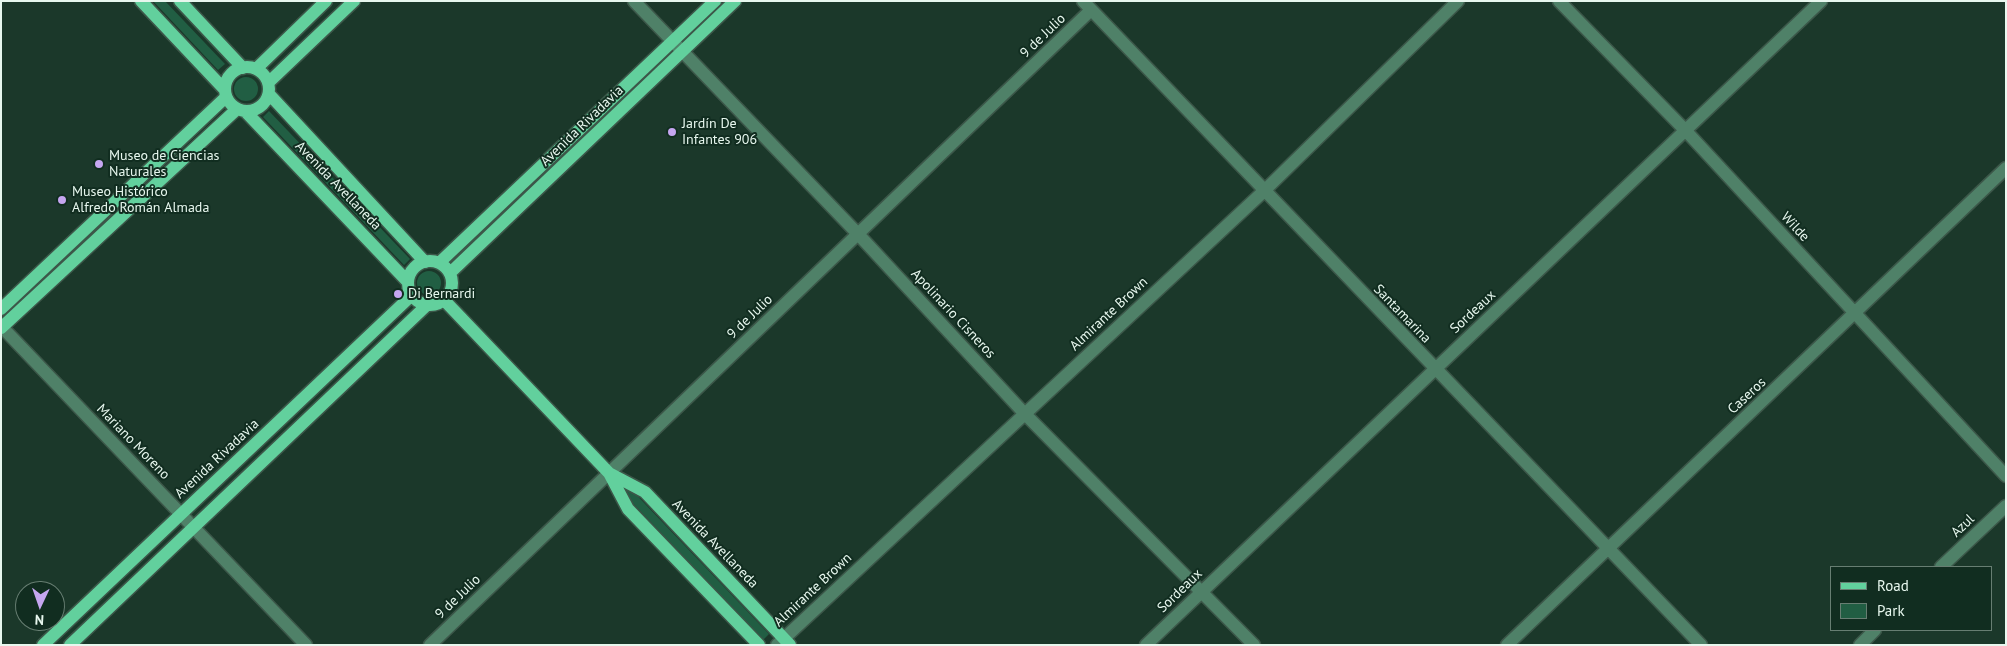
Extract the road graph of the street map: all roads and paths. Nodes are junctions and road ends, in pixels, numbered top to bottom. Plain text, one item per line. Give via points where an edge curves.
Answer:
1 (141, 1) edge
2 (180, 1) edge
3 (354, 1) edge
4 (634, 1) edge
5 (715, 1) edge
6 (734, 1) edge
7 (1458, 1) edge
8 (1559, 1) edge
9 (1821, 1) edge
10 (322, 6) edge
11 (1087, 6) edge
12 (330, 24) junction
13 (673, 41) junction
14 (682, 51) junction
15 (250, 69) junction
16 (268, 88) junction
17 (226, 93) junction
18 (241, 110) junction
19 (1686, 131) junction
20 (2006, 168) edge
21 (1264, 192) junction
22 (858, 234) junction
23 (425, 262) junction
24 (439, 263) junction
25 (450, 273) junction
26 (408, 282) junction
27 (412, 295) junction
28 (444, 300) junction
29 (427, 305) junction
30 (1, 309) edge
31 (1855, 314) junction
32 (2, 327) edge
33 (1434, 369) junction
34 (1024, 413) junction
35 (609, 473) junction
36 (2006, 476) edge
37 (2006, 506) edge
38 (180, 514) junction
39 (194, 527) junction
40 (1608, 548) junction
41 (1942, 566) edge
42 (1202, 591) junction
43 (1874, 631) edge
44 (784, 643) edge
45 (43, 645) edge
46 (70, 645) edge
47 (306, 645) edge
48 (430, 645) edge
49 (760, 645) edge
50 (1146, 645) edge
51 (1254, 645) edge
52 (1507, 645) edge
53 (1701, 645) edge
54 (1860, 645) edge

1 - 17 main road
2 - 15 main road
3 - 12 main road
4 - 13 street, Apolinario Cisneros
5 - 13 main road, Avenida Rivadavia
6 - 14 main road, Avenida Rivadavia
7 - 21 street, Almirante Brown
8 - 19 street, Wilde
9 - 19 street, Sordeaux
10 - 12 main road
10 - 15 main road
11 - 21 street, Santamarina
11 - 22 street, 9 de Julio
12 - 16 main road
13 - 14 street, Apolinario Cisneros
13 - 24 main road, Avenida Rivadavia
14 - 22 street, Apolinario Cisneros
14 - 25 main road, Avenida Rivadavia
15 - 16 main road
15 - 17 main road via 230,75
16 - 18 main road via 260,107
16 - 23 main road, Avenida Avellaneda
17 - 18 main road
17 - 30 main road
18 - 26 main road, Avenida Avellaneda
18 - 32 main road
19 - 31 street, Wilde
19 - 33 street, Sordeaux
20 - 31 street, Caseros
21 - 33 street, Santamarina
21 - 34 street, Almirante Brown
22 - 34 street, Apolinario Cisneros
22 - 35 street, 9 de Julio
23 - 24 main road
23 - 26 main road via 415,267
24 - 25 main road
25 - 28 main road via 452,287
26 - 27 main road
27 - 29 main road
27 - 38 main road, Avenida Rivadavia
28 - 29 main road
28 - 35 main road, Avenida Avellaneda
29 - 39 main road
31 - 36 street, Wilde
31 - 40 street, Caseros
32 - 38 street, Mariano Moreno
33 - 40 street, Santamarina
33 - 42 street, Sordeaux
34 - 42 street, Apolinario Cisneros
34 - 44 street, Almirante Brown
35 - 44 main road, Avenida Avellaneda via 645,492
35 - 48 street, 9 de Julio
35 - 49 main road, Avenida Avellaneda via 628,509
37 - 41 street, Azul
38 - 39 street, Mariano Moreno
38 - 45 main road, Avenida Rivadavia
39 - 46 main road
39 - 47 street, Mariano Moreno
40 - 52 street, Caseros
40 - 53 street, Santamarina
42 - 50 street, Sordeaux
42 - 51 street, Apolinario Cisneros
43 - 54 street

